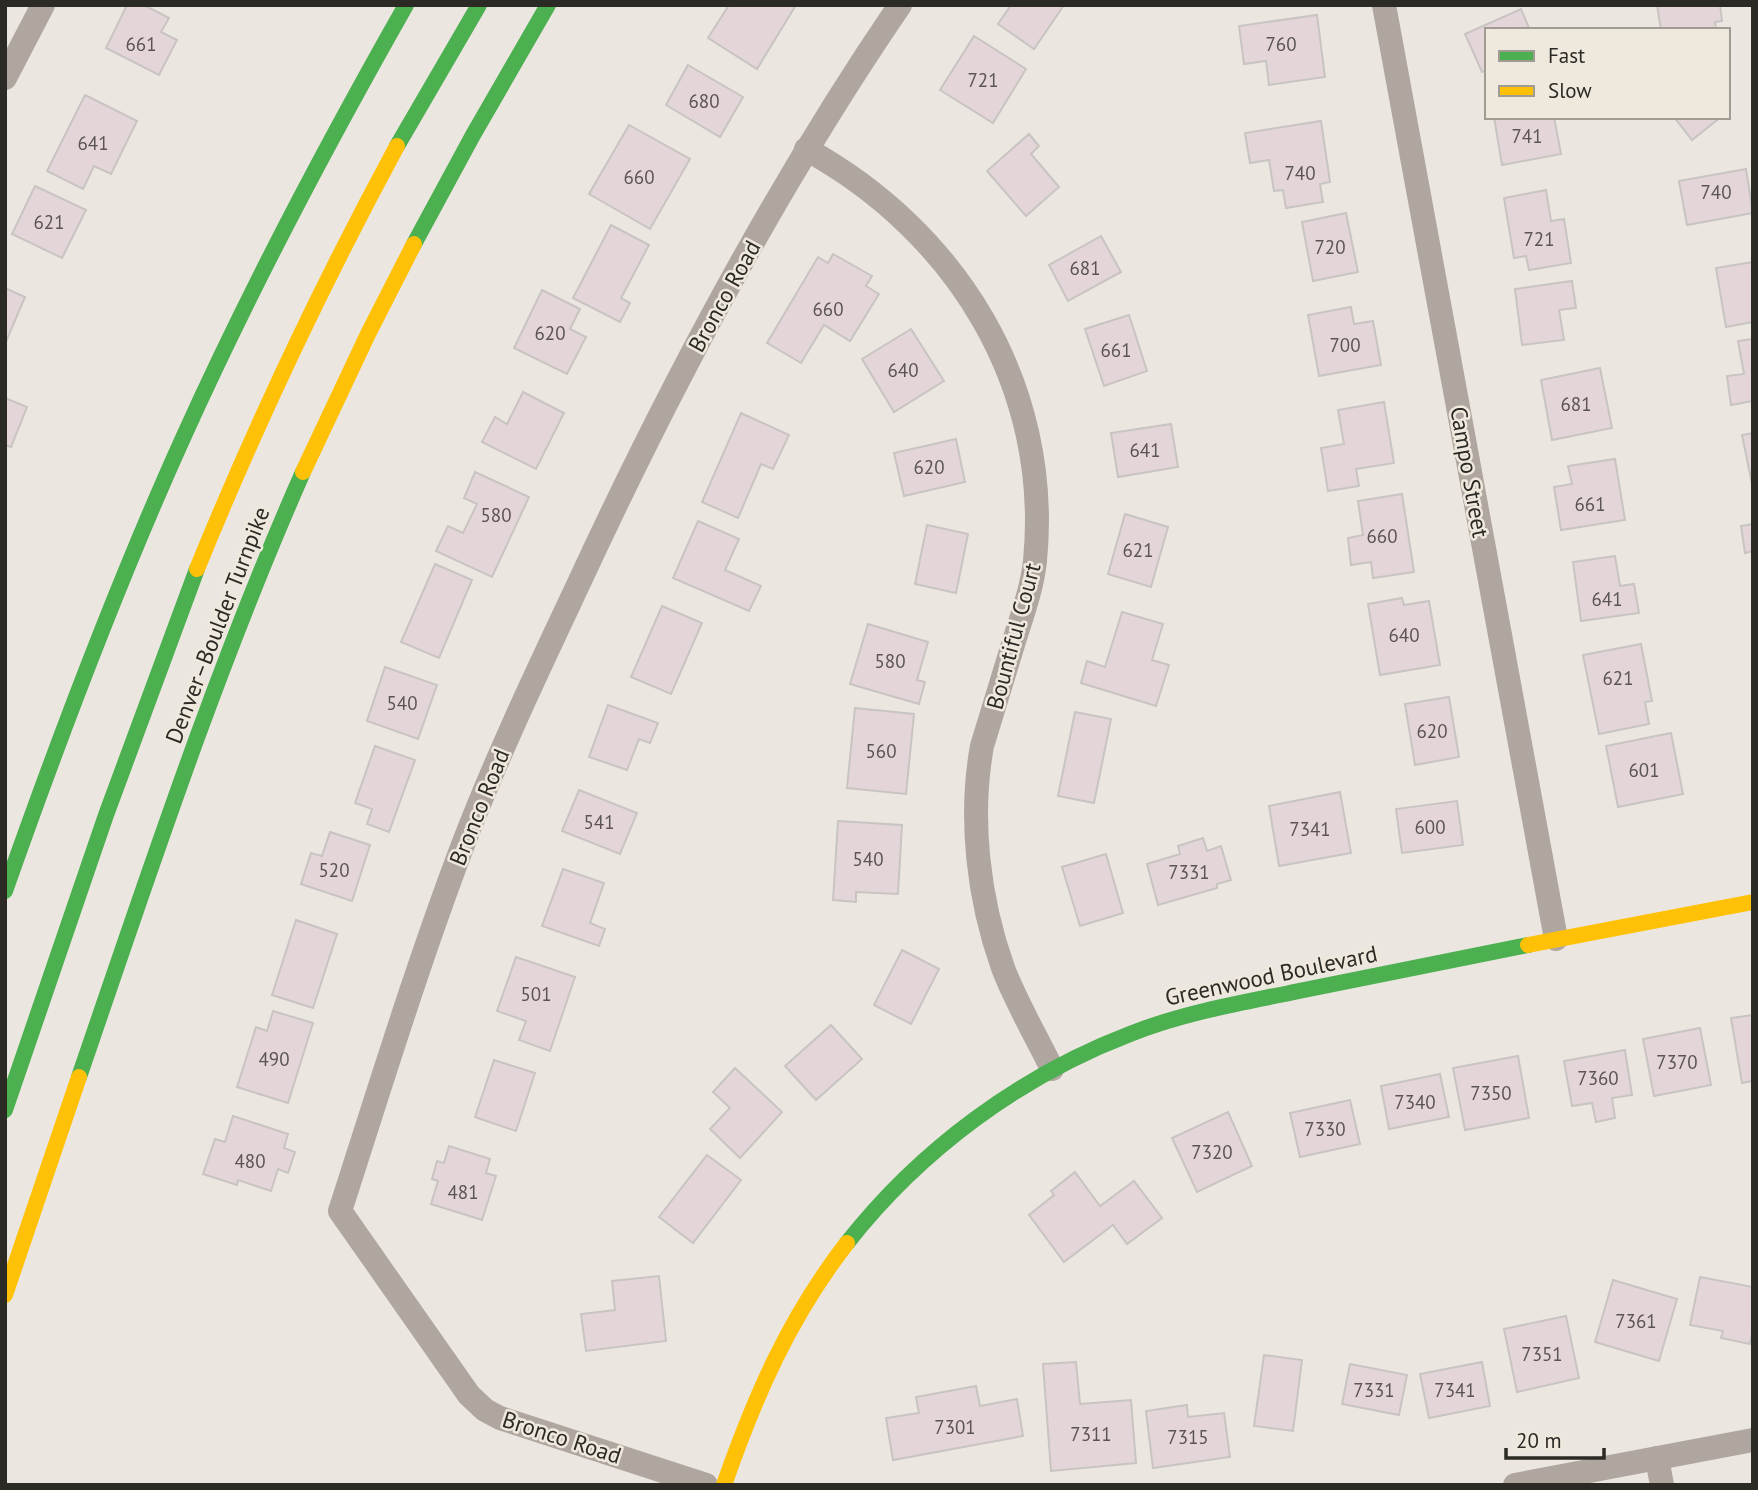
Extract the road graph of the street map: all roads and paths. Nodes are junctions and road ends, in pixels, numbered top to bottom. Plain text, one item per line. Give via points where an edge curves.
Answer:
1 (43, 5) edge
2 (406, 5) edge
3 (479, 5) edge
4 (548, 5) edge
5 (900, 5) edge
6 (1384, 5) edge
7 (5, 78) edge
8 (806, 149) junction
9 (5, 891) edge
10 (1753, 902) edge
11 (1556, 939) junction
12 (1052, 1069) junction
13 (5, 1110) edge
14 (5, 1295) edge
15 (1753, 1440) edge
16 (1657, 1458) junction
17 (706, 1485) edge
18 (724, 1485) edge
19 (1515, 1485) edge
20 (1662, 1485) edge

1 - 7 street
2 - 9 main road via 277,240 176,455 83,673
3 - 13 main road via 328,280 237,473 127,752
4 - 14 main road, Denver–Boulder Turnpike via 468,140 396,276 274,538 181,781
5 - 8 street, Bronco Road
6 - 11 street, Campo Street
8 - 12 street, Bountiful Court via 839,167 899,214 943,261 1003,356 1024,416 1034,477 1034,563 982,746 977,836 984,897 1003,968
8 - 17 street, Bronco Road via 629,475 506,739 437,913 340,1211 469,1395 485,1410
10 - 11 main road, Greenwood Boulevard
11 - 12 main road, Greenwood Boulevard via 1194,1012 1084,1052
12 - 18 main road, Greenwood Boulevard via 947,1140 856,1231 819,1280 772,1362
15 - 16 street
16 - 19 street
16 - 20 street

